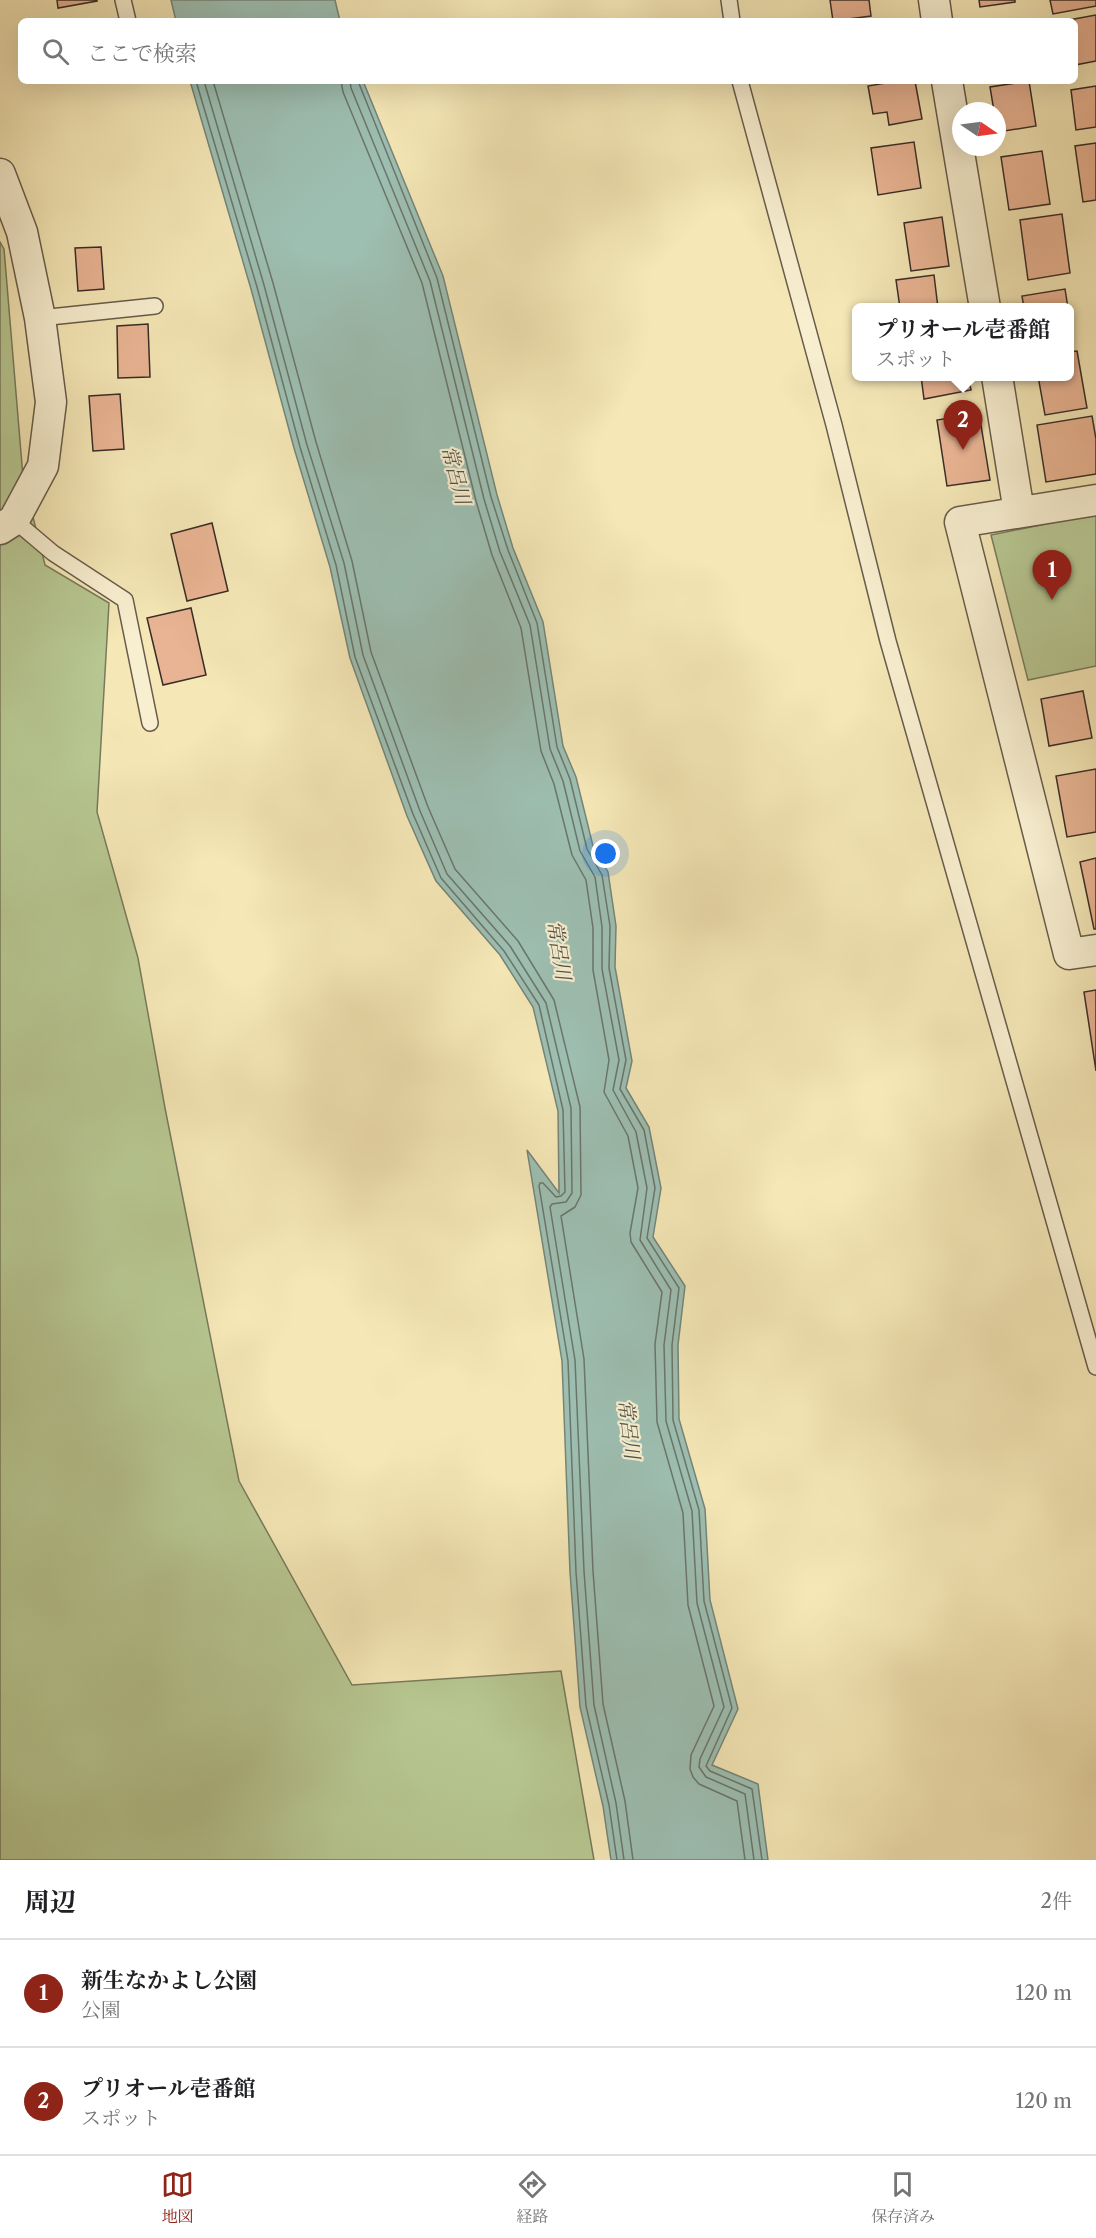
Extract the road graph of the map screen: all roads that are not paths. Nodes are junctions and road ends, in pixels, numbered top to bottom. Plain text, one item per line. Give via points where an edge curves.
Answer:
1 (123, 0) edge
2 (729, 0) edge
3 (934, 0) edge
4 (127, 18) edge
5 (732, 18) edge
6 (937, 18) edge
7 (741, 84) edge
8 (948, 84) edge
9 (0, 174) edge
10 (984, 303) edge
11 (155, 306) dead end
12 (40, 318) junction
13 (997, 381) edge
14 (1096, 500) edge
15 (1019, 512) junction
16 (7, 525) edge
17 (150, 723) dead end
18 (1096, 950) edge
19 (1096, 1367) edge

1 - 4 lane
2 - 5 lane
3 - 6 street
7 - 19 lane via 888,641
8 - 10 street
9 - 12 street via 22,232
11 - 12 lane
12 - 16 street via 51,402 43,466
13 - 15 street
14 - 15 street
15 - 18 street via 960,522 1070,954
16 - 17 lane via 125,600

